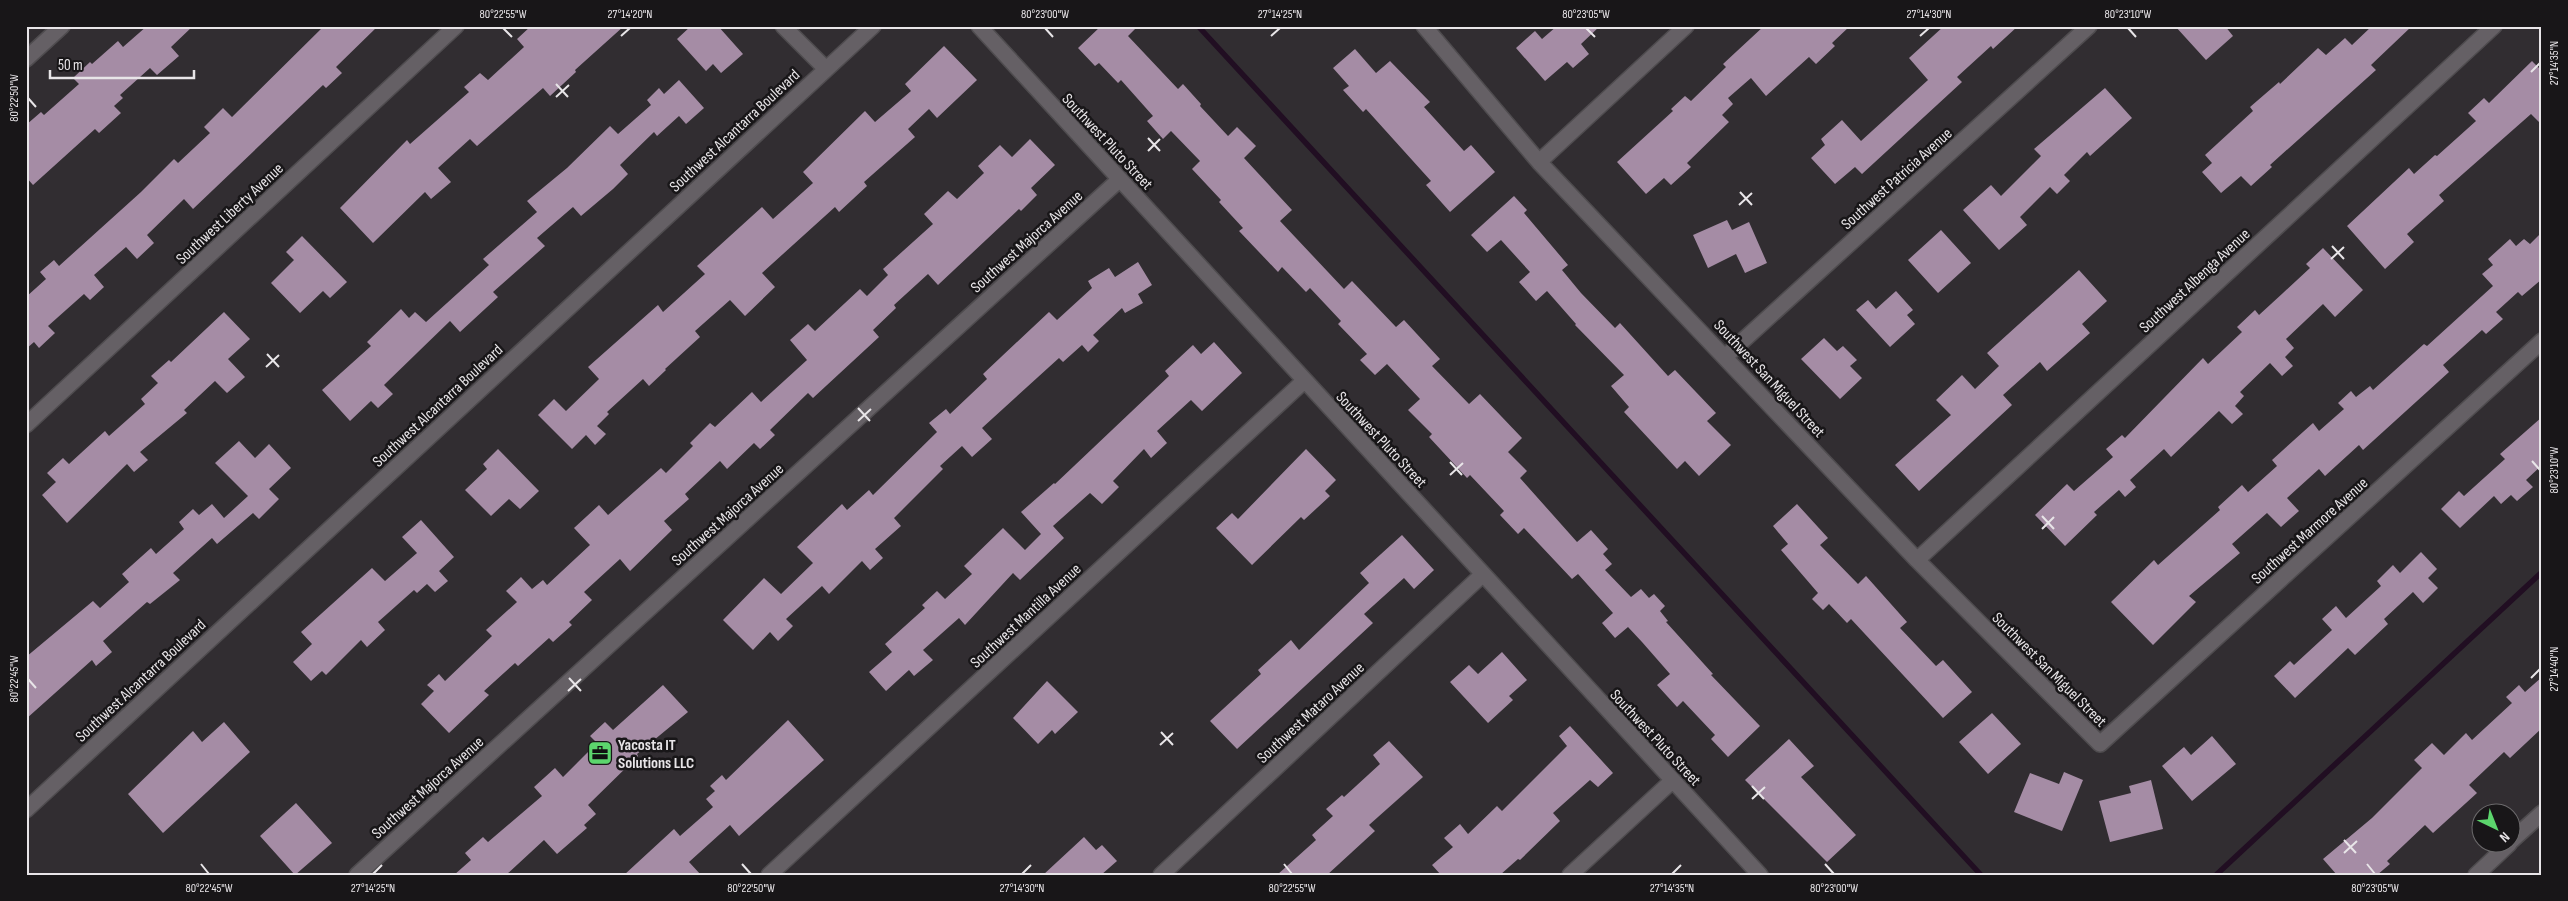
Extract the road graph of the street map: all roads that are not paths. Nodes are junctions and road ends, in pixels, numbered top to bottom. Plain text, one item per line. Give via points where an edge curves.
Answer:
1 (62, 26) edge
2 (456, 26) edge
3 (783, 26) edge
4 (873, 26) edge
5 (979, 26) edge
6 (1424, 26) edge
7 (1686, 26) edge
8 (2089, 26) edge
9 (2494, 26) edge
10 (26, 59) edge
11 (826, 69) junction
12 (1539, 162) junction
13 (1120, 179) junction
14 (2542, 341) edge
15 (1726, 356) junction
16 (1304, 381) junction
17 (26, 425) edge
18 (1917, 560) junction
19 (1482, 575) junction
20 (2100, 744) joint
21 (1672, 781) junction
22 (26, 810) edge
23 (2542, 813) edge
24 (2520, 834) edge
25 (2498, 854) edge
26 (357, 875) edge
27 (769, 875) edge
28 (1161, 875) edge
29 (1570, 875) edge
30 (1760, 875) edge
31 (2476, 875) edge

1 - 10 street
2 - 17 street, Southwest Liberty Avenue
3 - 11 street
4 - 11 street, Southwest Alcantarra Boulevard
5 - 13 street, Southwest Pluto Street
6 - 12 street, Southwest San Miguel Street
7 - 12 street
8 - 15 street, Southwest Patricia Avenue
9 - 18 street, Southwest Albenga Avenue
11 - 22 street, Southwest Alcantarra Boulevard
12 - 15 street, Southwest San Miguel Street
13 - 16 street, Southwest Pluto Street
13 - 26 street, Southwest Majorca Avenue
14 - 20 street, Southwest Marmore Avenue
15 - 18 street, Southwest San Miguel Street
16 - 19 street, Southwest Pluto Street
16 - 27 street, Southwest Mantilla Avenue
18 - 20 street, Southwest San Miguel Street
19 - 21 street, Southwest Pluto Street
19 - 28 street, Southwest Mataro Avenue
21 - 29 street
21 - 30 street, Southwest Pluto Street
23 - 24 street
25 - 31 street

